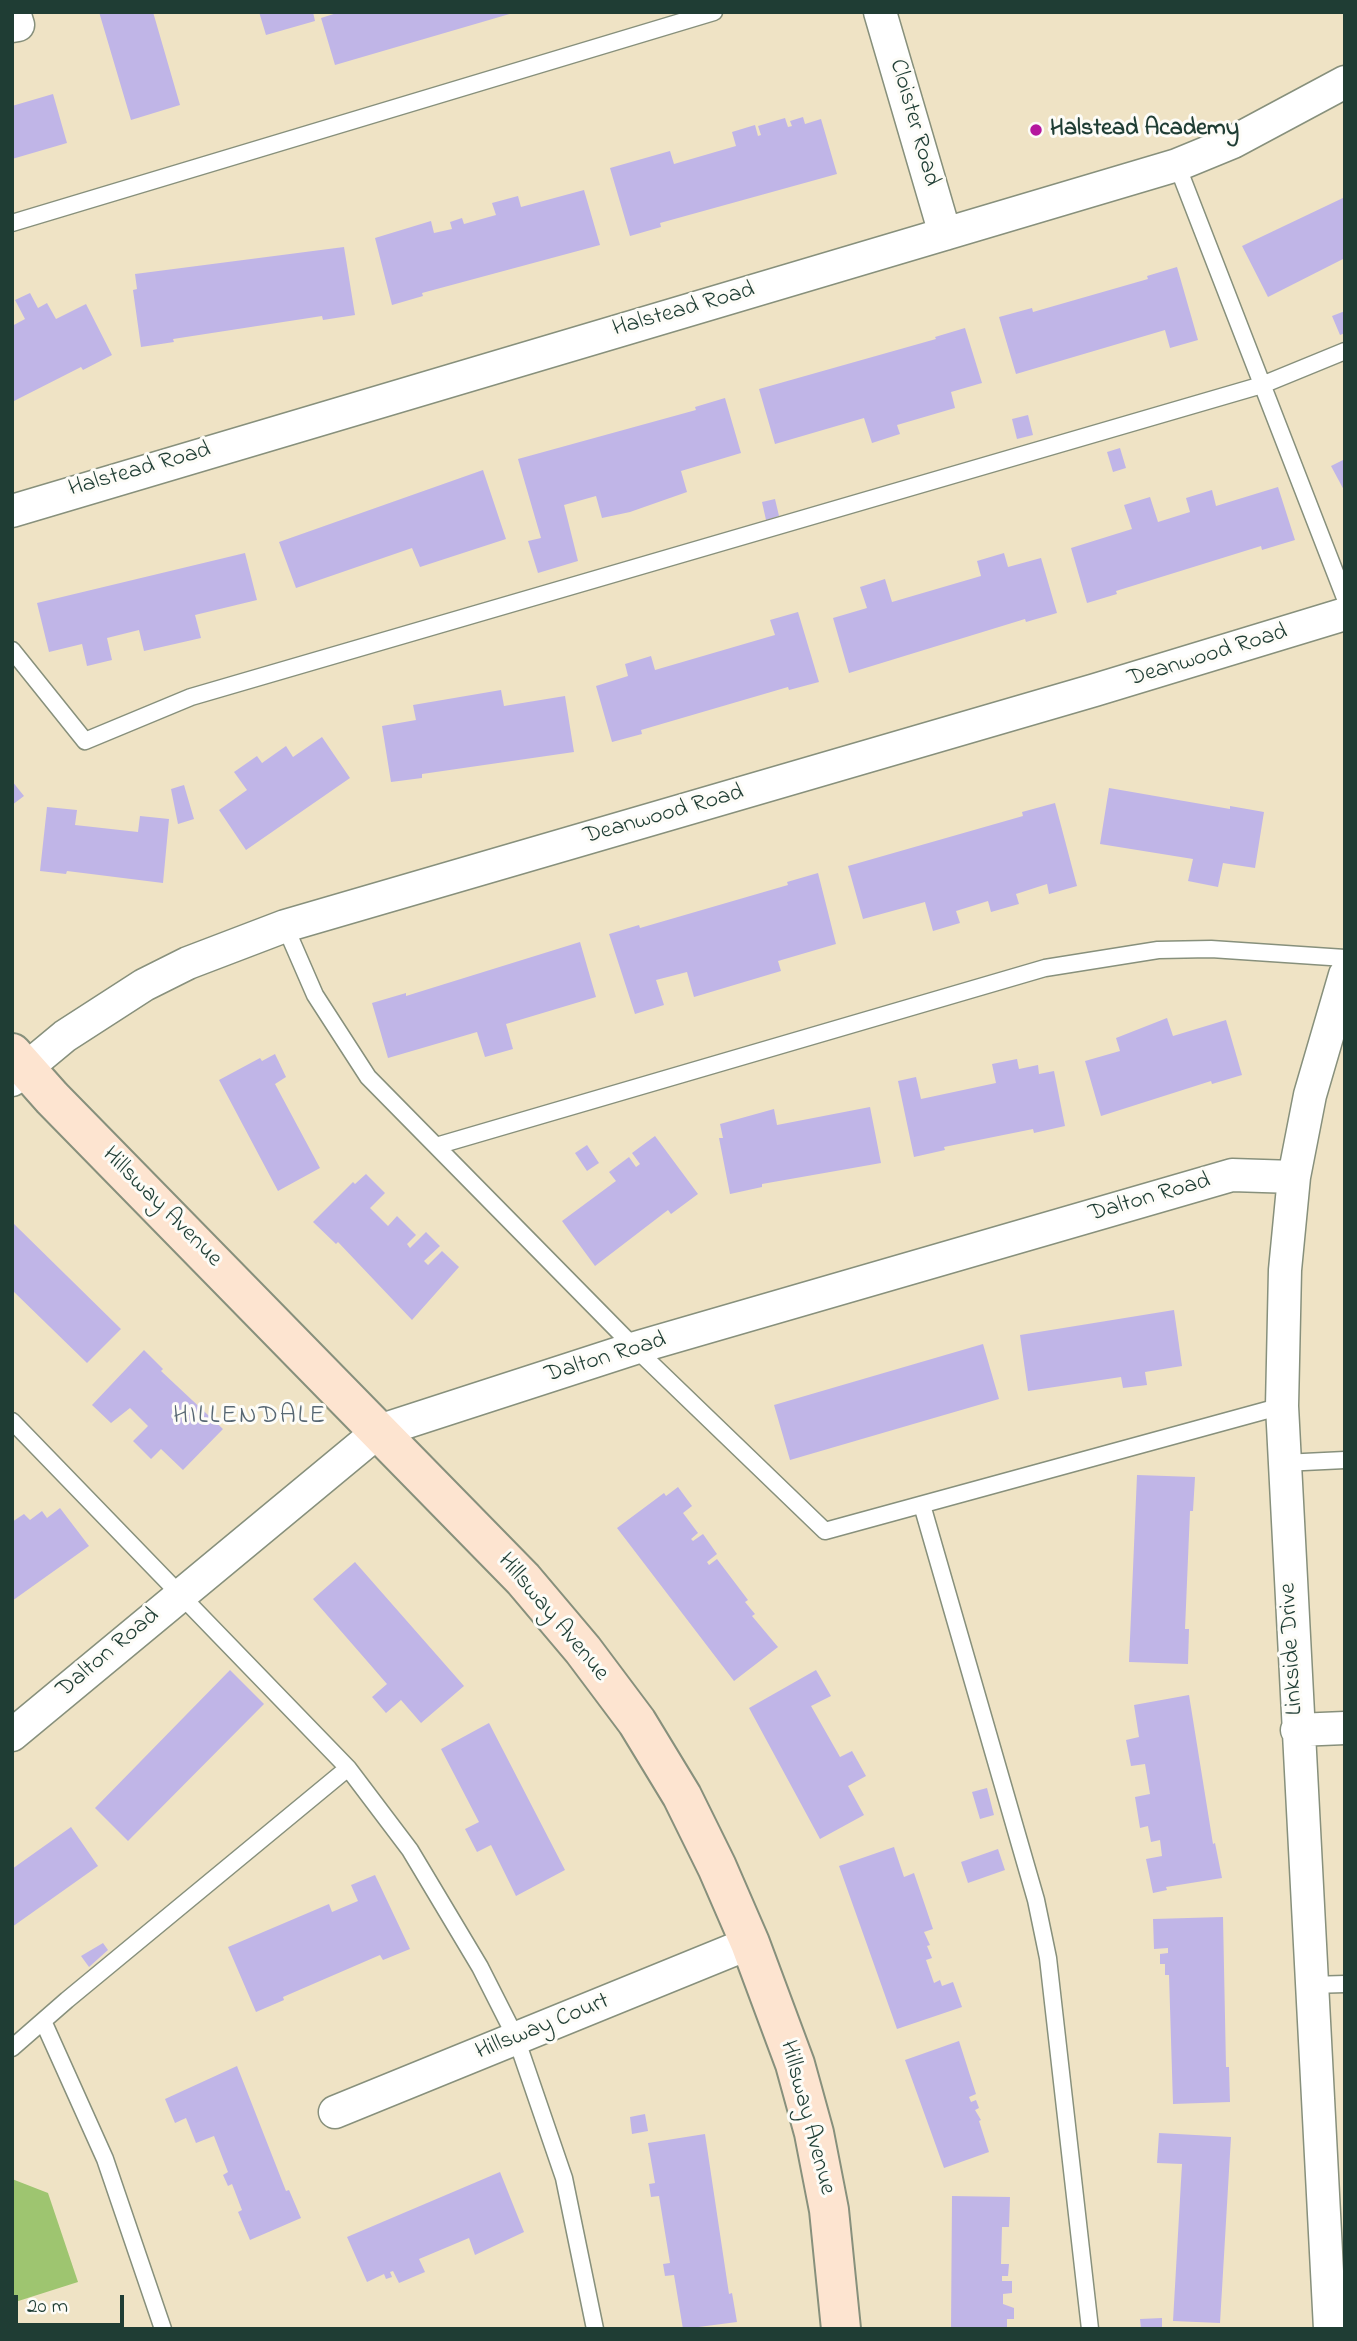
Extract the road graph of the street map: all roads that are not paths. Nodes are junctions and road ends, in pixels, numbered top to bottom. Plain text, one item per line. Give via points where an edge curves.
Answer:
1 (14, 12) edge
2 (714, 12) edge
3 (880, 12) edge
4 (12, 26) edge
5 (1345, 82) edge
6 (1177, 165) junction
7 (12, 223) edge
8 (945, 234) junction
9 (1345, 351) edge
10 (1262, 385) junction
11 (12, 511) edge
12 (1345, 597) edge
13 (1345, 614) edge
14 (12, 650) edge
15 (285, 926) junction
16 (1345, 958) edge
17 (1345, 975) edge
18 (17, 1067) edge
19 (436, 1146) junction
20 (1294, 1177) junction
21 (635, 1348) junction
22 (1282, 1406) junction
23 (12, 1421) edge
24 (379, 1431) junction
25 (1345, 1460) edge
26 (1283, 1463) junction
27 (922, 1505) junction
28 (179, 1595) junction
29 (1345, 1728) edge
30 (1297, 1731) junction
31 (12, 1735) edge
32 (348, 1768) junction
33 (750, 1943) junction
34 (1345, 1984) edge
35 (1311, 1985) junction
36 (43, 2021) junction
37 (516, 2038) junction
38 (12, 2048) edge
39 (335, 2112) dead end
40 (1335, 2228) edge
41 (163, 2329) edge
42 (595, 2329) edge
43 (841, 2329) edge
44 (1090, 2329) edge
45 (1330, 2329) edge

1 - 4 street via 18,25
2 - 7 lane
3 - 8 street, Cloister Road
5 - 6 street, Halstead Road via 1233,142
6 - 8 street, Halstead Road
6 - 10 lane
8 - 11 street, Halstead Road
9 - 10 lane
10 - 12 lane
10 - 14 lane via 191,697 86,740
13 - 15 street, Deanwood Road
15 - 18 street, Deanwood Road via 144,985
15 - 19 lane via 314,995 344,1043 368,1077
16 - 19 lane via 1158,950 1045,968
17 - 20 street, Linkside Drive via 1310,1095
18 - 24 street, Hillsway Avenue
19 - 21 lane
20 - 21 street, Dalton Road via 1232,1175
20 - 22 street, Linkside Drive via 1285,1270
21 - 24 street, Dalton Road
21 - 27 lane via 825,1531
22 - 26 street, Linkside Drive
22 - 27 lane
23 - 28 lane
24 - 28 street, Dalton Road
24 - 33 street, Hillsway Avenue via 523,1579 636,1722 682,1796
25 - 26 lane
26 - 30 street, Linkside Drive
27 - 44 lane via 1036,1900 1048,1958
28 - 31 street, Dalton Road
28 - 32 lane
29 - 30 street
30 - 35 street, Linkside Drive
32 - 36 lane
32 - 37 lane via 410,1850 480,1967
33 - 37 street, Hillsway Court
33 - 43 street, Hillsway Avenue via 795,2064 814,2133 829,2210
34 - 35 lane
35 - 40 street, Linkside Drive
36 - 38 lane
36 - 41 lane via 105,2159
37 - 39 street, Hillsway Court
37 - 42 lane via 564,2178
40 - 45 street, Linkside Drive

